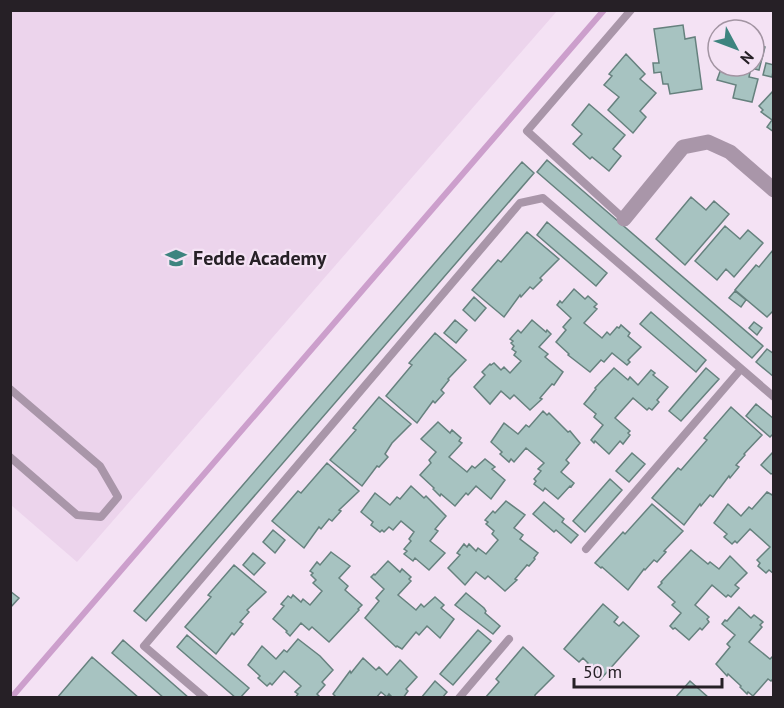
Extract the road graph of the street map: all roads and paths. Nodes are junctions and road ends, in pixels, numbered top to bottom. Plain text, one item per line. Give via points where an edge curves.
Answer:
1 (631, 10) edge
2 (774, 190) edge
3 (624, 219) joint
4 (741, 369) junction
5 (10, 389) edge
6 (774, 397) edge
7 (10, 457) edge
8 (586, 549) dead end
9 (509, 639) dead end
10 (205, 698) edge
11 (459, 698) edge

1 - 3 lane via 527,131
2 - 3 street via 730,152 708,142 683,147
4 - 6 lane
4 - 8 lane
4 - 10 lane via 543,198 520,203 144,646
5 - 7 lane via 100,466 118,497 101,517 77,515
9 - 11 lane

